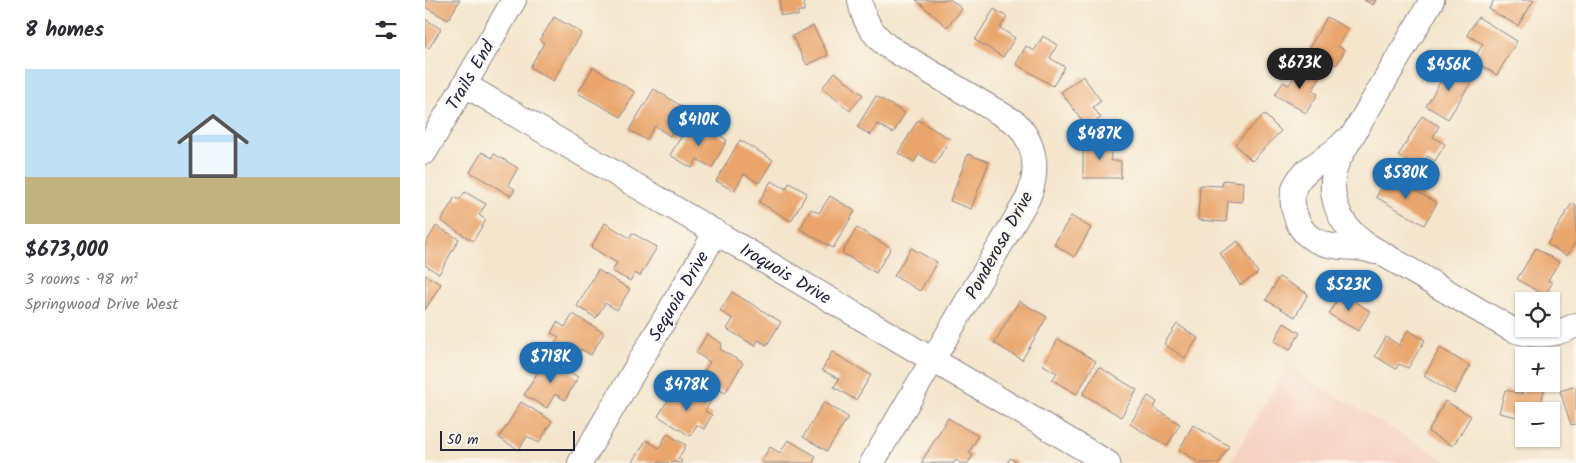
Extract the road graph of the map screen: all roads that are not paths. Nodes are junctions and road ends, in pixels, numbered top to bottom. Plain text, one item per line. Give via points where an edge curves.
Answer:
1 (514, 0) edge
2 (860, 0) edge
3 (1431, 0) edge
4 (465, 85) junction
5 (1357, 127) junction
6 (425, 152) edge
7 (716, 232) junction
8 (1392, 259) junction
9 (1576, 325) edge
10 (933, 360) junction
11 (580, 463) edge
12 (872, 463) edge
13 (1108, 463) edge

1 - 4 street, Trails End
2 - 10 street, Ponderosa Drive via 865,19 877,37 893,50 1016,123 1031,144 1035,166 1028,198
3 - 5 street
4 - 6 street, Trails End
4 - 7 street, Iroquois Drive
5 - 8 street via 1333,174 1335,203 1341,218 1355,236
5 - 8 street via 1332,153 1312,165 1300,178 1293,192 1293,208 1300,226 1315,240 1328,245 1368,249
7 - 10 street, Iroquois Drive
7 - 11 street, Sequoia Drive
8 - 9 street via 1511,329 1545,335
10 - 12 street, Ponderosa Drive
10 - 13 street, Iroquois Drive

